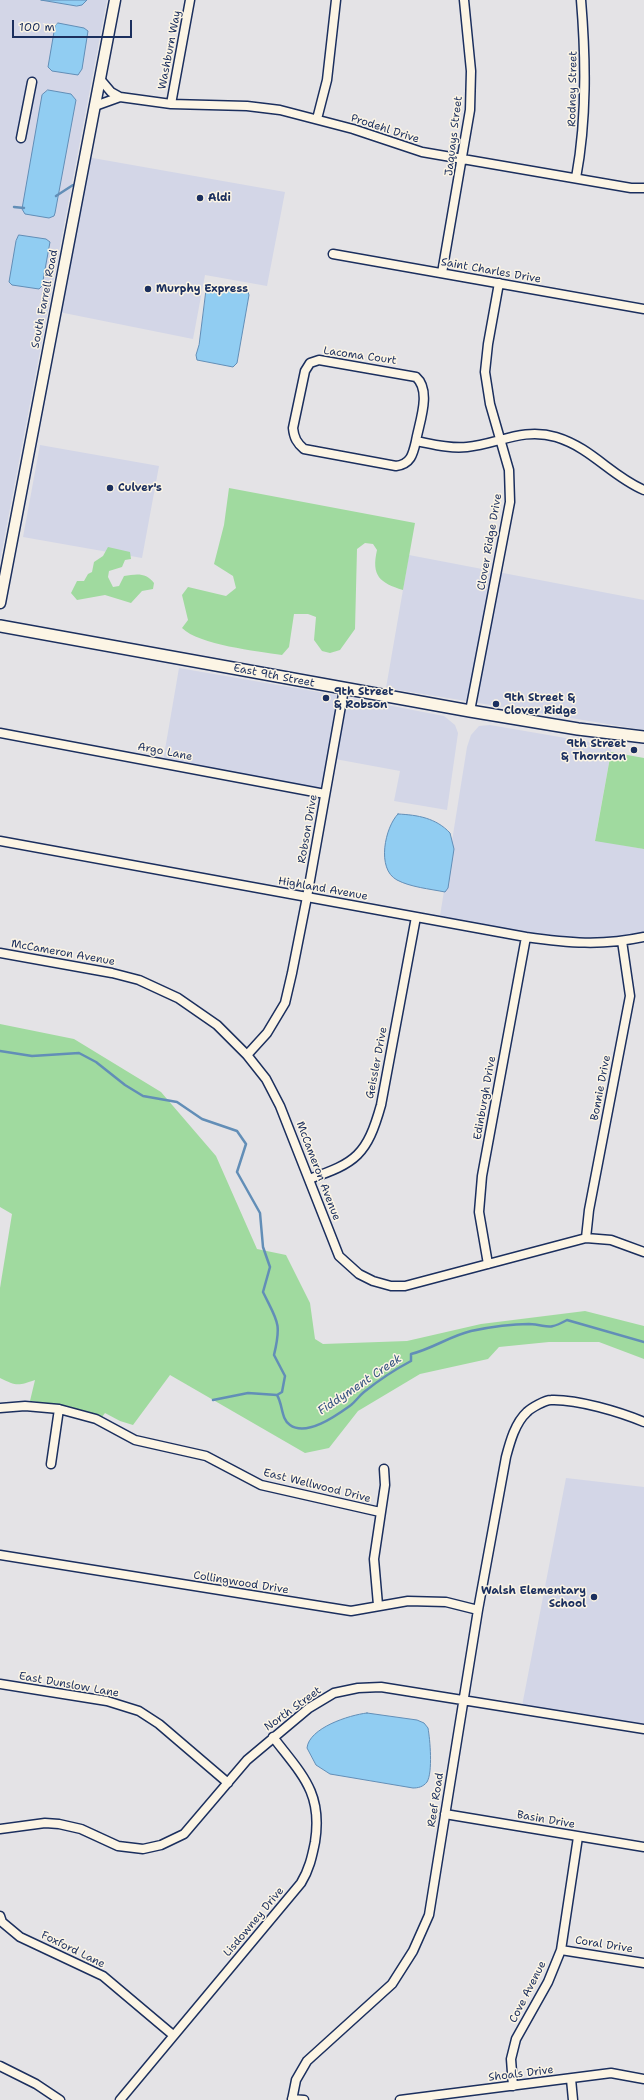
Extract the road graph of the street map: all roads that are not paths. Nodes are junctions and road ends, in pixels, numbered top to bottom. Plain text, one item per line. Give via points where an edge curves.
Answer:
1 (114, 0) edge
2 (190, 0) edge
3 (336, 0) edge
4 (464, 0) edge
5 (581, 0) edge
6 (100, 79) junction
7 (32, 82) dead end
8 (120, 97) junction
9 (171, 104) junction
10 (95, 106) junction
11 (317, 119) junction
12 (21, 138) dead end
13 (463, 160) junction
14 (576, 178) junction
15 (644, 188) edge
16 (334, 254) dead end
17 (442, 273) junction
18 (499, 283) junction
19 (644, 309) edge
20 (501, 438) junction
21 (416, 441) junction
22 (644, 490) edge
23 (0, 603) edge
24 (0, 626) edge
25 (344, 689) junction
26 (470, 711) junction
27 (0, 733) edge
28 (644, 737) edge
29 (325, 794) junction
30 (0, 841) edge
31 (307, 897) junction
32 (416, 917) junction
33 (526, 937) junction
34 (644, 937) edge
35 (622, 941) junction
36 (0, 953) edge
37 (247, 1055) junction
38 (309, 1179) junction
39 (586, 1238) junction
40 (644, 1252) edge
41 (488, 1264) junction
42 (0, 1408) edge
43 (59, 1409) junction
44 (644, 1422) edge
45 (51, 1464) dead end
46 (384, 1469) dead end
47 (380, 1512) junction
48 (0, 1555) edge
49 (378, 1605) junction
50 (478, 1610) junction
51 (0, 1684) edge
52 (464, 1701) junction
53 (644, 1730) edge
54 (273, 1737) junction
55 (228, 1783) junction
56 (445, 1814) junction
57 (0, 1829) edge
58 (578, 1837) junction
59 (644, 1847) edge
60 (0, 1916) edge
61 (561, 1950) junction
62 (644, 1963) edge
63 (173, 2035) junction
64 (0, 2066) edge
65 (571, 2079) junction
66 (644, 2079) edge
67 (513, 2086) junction
68 (292, 2099) edge
69 (60, 2100) edge
70 (120, 2100) edge
71 (304, 2100) edge
72 (400, 2100) edge
73 (573, 2100) edge

1 - 6 street, South Farrell Road
2 - 9 street, Washburn Way
3 - 11 street via 327,80
4 - 13 street, Jaquays Street via 471,71 470,110
5 - 14 street, Rodney Street via 585,105
6 - 8 street via 111,92
6 - 10 street, South Farrell Road
7 - 12 street
8 - 9 street, Prodehl Drive
8 - 10 street, Prodehl Drive
9 - 11 street, Prodehl Drive via 247,106 280,110
10 - 23 street, South Farrell Road
11 - 13 street, Prodehl Drive via 422,152
13 - 14 street, Prodehl Drive
13 - 17 street, Jaquays Street
14 - 15 street, Prodehl Drive
16 - 17 street, Saint Charles Drive
17 - 18 street, Saint Charles Drive
18 - 19 street, Saint Charles Drive
18 - 20 street, Clover Ridge Drive via 485,372 490,404
20 - 21 street via 466,448
20 - 22 street via 537,434 576,444 615,475
20 - 26 street, Clover Ridge Drive via 509,470 510,502
21 - 21 street, Lacoma Court via 424,392 422,382 416,377 319,360 310,363 305,371 294,428 294,436 304,449 396,466 404,465 410,460
24 - 25 main road, East 9th Street
25 - 26 main road, East 9th Street
25 - 29 street, Robson Drive
26 - 28 main road, East 9th Street
27 - 29 street, Argo Lane
29 - 31 street, Robson Drive
30 - 31 street, Highland Avenue
31 - 32 street, Highland Avenue
31 - 37 street, Robson Drive via 284,1003 267,1033
32 - 33 street, Highland Avenue
32 - 38 street, Geissler Drive via 374,1131 364,1149 340,1168
33 - 35 street, Highland Avenue via 574,944
33 - 41 street, Edinburgh Drive via 482,1176 479,1212
34 - 35 street, Highland Avenue
35 - 39 street, Bonnie Drive via 630,996 589,1210
36 - 37 street, McCameron Avenue via 112,973 162,989 217,1025
37 - 38 street, McCameron Avenue via 266,1079 280,1106
38 - 41 street, McCameron Avenue via 339,1256 366,1278 382,1284 405,1286
39 - 40 street, McCameron Avenue via 611,1240
39 - 41 street, McCameron Avenue
42 - 43 street, East Wellwood Drive via 25,1406
43 - 45 street
43 - 47 street, East Wellwood Drive via 96,1419 135,1440 206,1456 261,1485
44 - 50 street, Reef Road via 573,1402 549,1400 526,1412 514,1432 506,1457
46 - 47 street via 385,1485
47 - 49 street via 374,1559
48 - 49 street, Collingwood Drive via 343,1610 351,1611
49 - 50 street, Collingwood Drive via 408,1601 446,1602
50 - 52 street, Reef Road
51 - 55 street, East Dunslow Lane via 107,1701 139,1711 159,1724
52 - 53 street, North Street
52 - 54 street, North Street via 381,1687 358,1688 334,1693 309,1708
52 - 56 street, Reef Road
54 - 55 street, North Street via 247,1760
54 - 63 street, Lisdowney Drive via 308,1785 315,1799 317,1824 308,1871 301,1883
55 - 57 street, North Street via 184,1834 152,1848 133,1849 118,1846 81,1829 45,1822
56 - 58 street, Basin Drive
56 - 68 street, Reef Road via 428,1915 413,1951 392,1984 307,2061 296,2080
58 - 59 street, Basin Drive
58 - 61 street, Cove Avenue
60 - 63 street, Foxford Lane via 2,1922 20,1937 103,1976
61 - 62 street, Coral Drive
61 - 67 street, Cove Avenue via 548,1982 516,2039 511,2059
63 - 70 street, Lisdowney Drive
64 - 69 street via 36,2084
65 - 66 street, Shoals Drive via 611,2073
65 - 67 street, Shoals Drive
65 - 73 street
67 - 72 street, Shoals Drive
68 - 71 street

